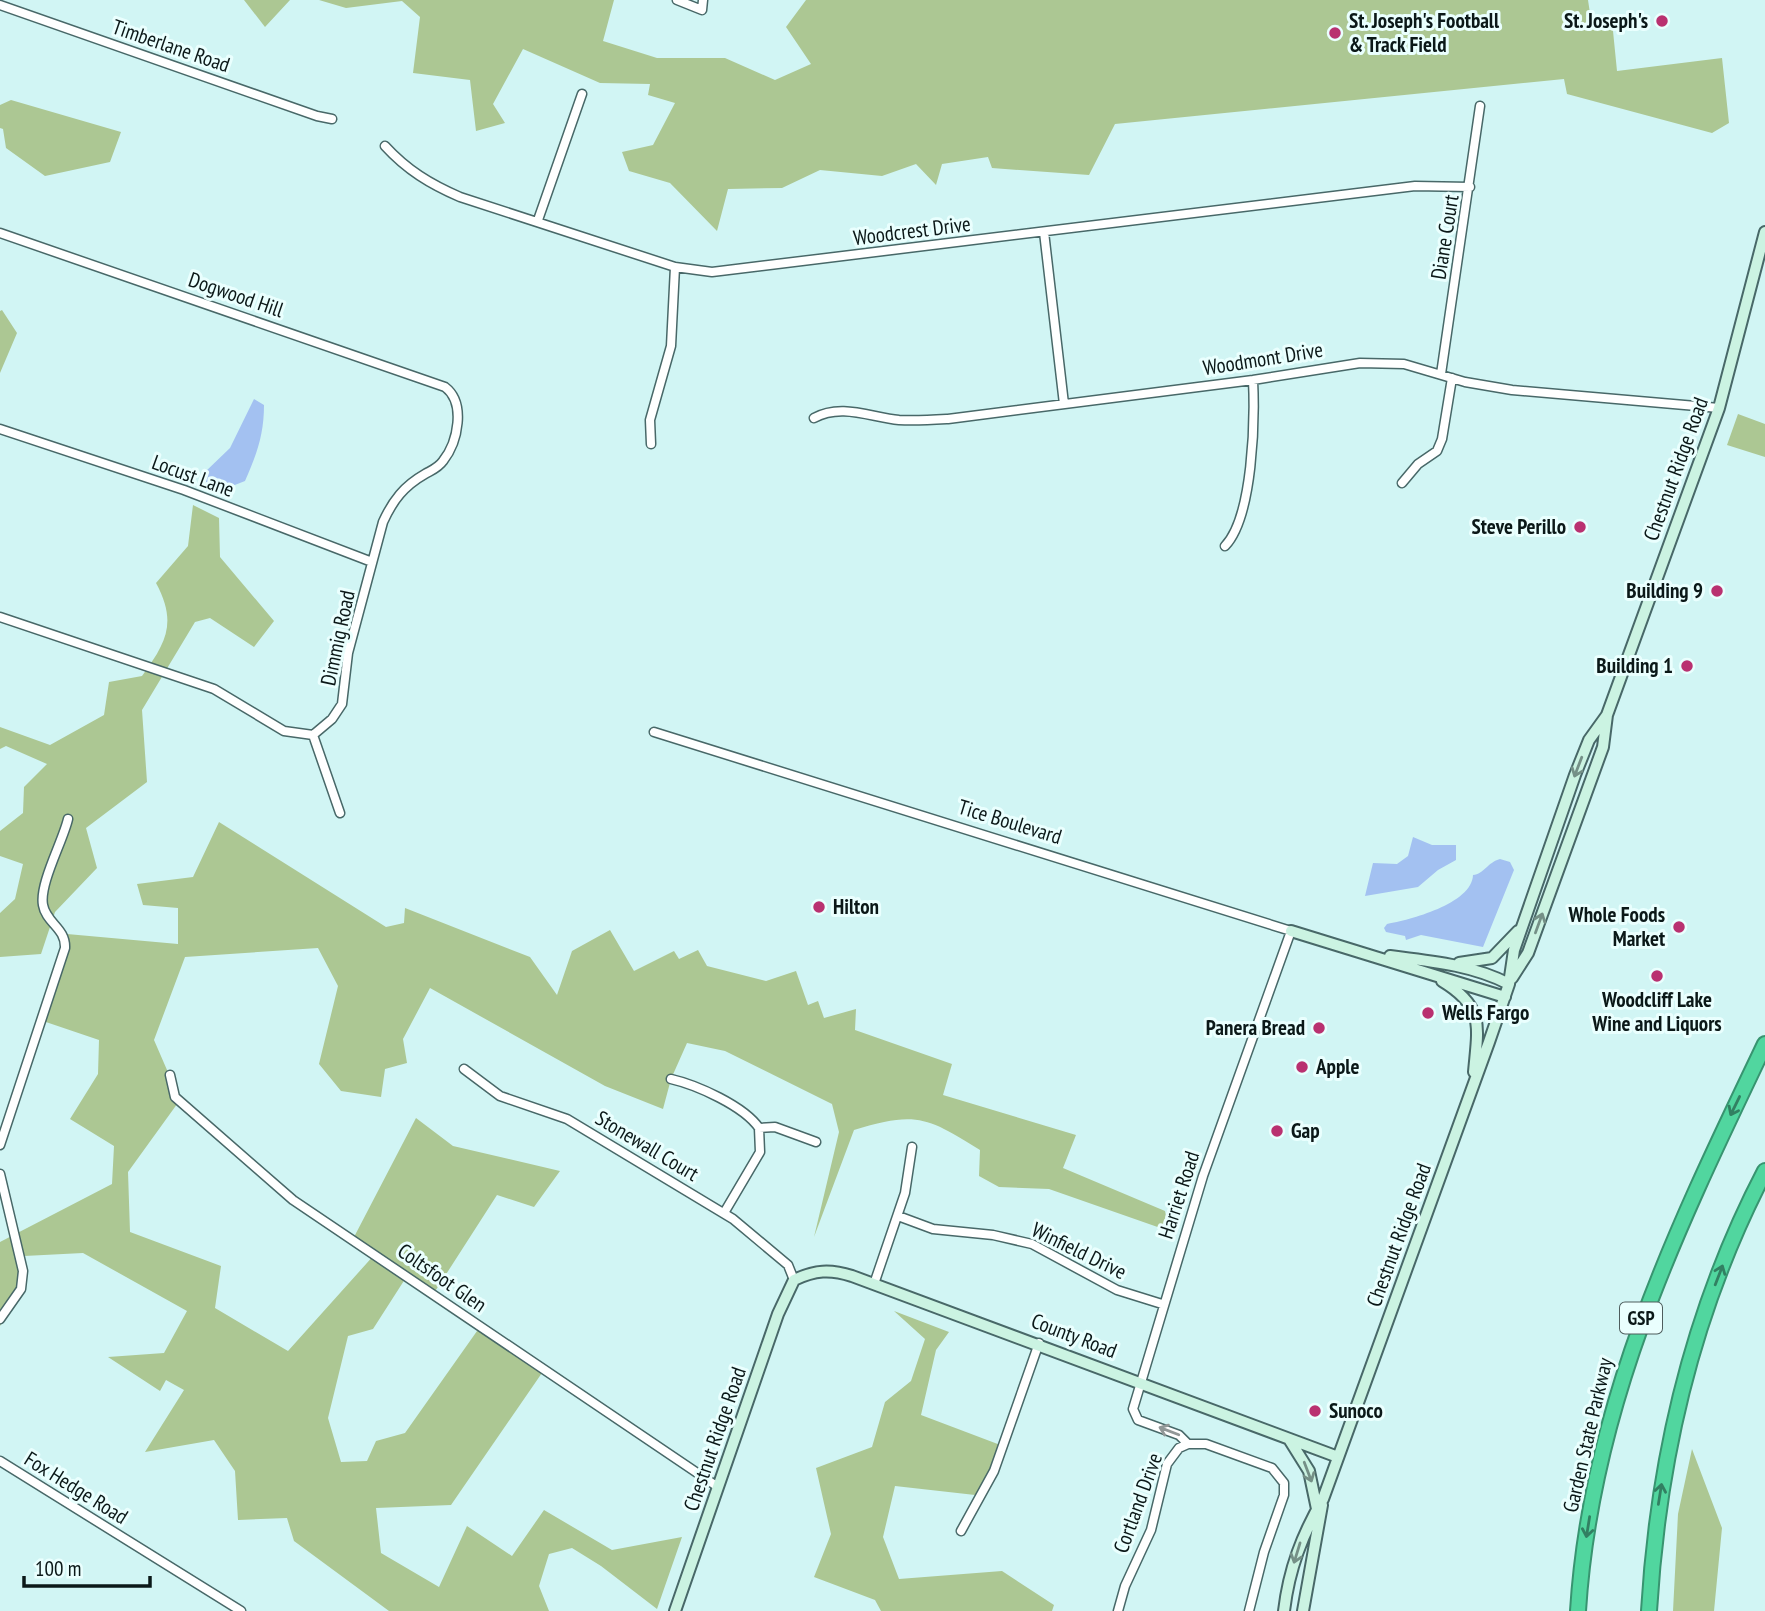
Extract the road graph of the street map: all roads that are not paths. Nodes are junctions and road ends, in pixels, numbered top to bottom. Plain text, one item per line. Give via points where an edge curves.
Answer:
1 (677, 0) edge
2 (0, 5) edge
3 (702, 5) edge
4 (582, 94) dead end
5 (1480, 106) dead end
6 (332, 118) dead end
7 (385, 146) dead end
8 (1470, 187) junction
9 (538, 220) junction
10 (1044, 232) junction
11 (1765, 232) edge
12 (0, 233) edge
13 (675, 267) junction
14 (1441, 374) junction
15 (1452, 378) junction
16 (1253, 380) junction
17 (456, 399) joint
18 (1065, 404) junction
19 (1718, 408) junction
20 (814, 418) dead end
21 (0, 429) edge
22 (651, 444) dead end
23 (1402, 483) dead end
24 (1225, 546) dead end
25 (372, 562) junction
26 (0, 617) edge
27 (1607, 715) junction
28 (654, 732) dead end
29 (313, 735) junction
30 (340, 813) dead end
31 (68, 819) dead end
32 (1522, 926) junction
33 (1291, 930) junction
34 (1353, 951) junction
35 (1439, 962) junction
36 (1431, 974) junction
37 (1509, 984) junction
38 (1505, 997) junction
39 (1765, 1044) edge
40 (464, 1069) dead end
41 (170, 1075) dead end
42 (671, 1079) dead end
43 (1474, 1083) junction
44 (759, 1128) junction
45 (816, 1142) dead end
46 (0, 1145) edge
47 (912, 1147) dead end
48 (1765, 1171) edge
49 (0, 1174) edge
50 (724, 1213) junction
51 (898, 1216) junction
52 (794, 1280) junction
53 (874, 1284) junction
54 (1162, 1304) junction
55 (0, 1319) edge
56 (1039, 1343) junction
57 (1140, 1381) junction
58 (1289, 1439) junction
59 (1188, 1444) junction
60 (1338, 1457) junction
61 (0, 1461) edge
62 (718, 1487) junction
63 (1320, 1504) junction
64 (961, 1531) dead end
65 (241, 1611) edge
66 (675, 1611) edge
67 (1118, 1611) edge
68 (1249, 1611) edge
69 (1284, 1611) edge
70 (1303, 1611) edge
71 (1578, 1611) edge
72 (1649, 1611) edge

1 - 3 street
2 - 6 street, Timberlane Road
4 - 9 street
5 - 8 street, Diane Court
7 - 9 street, Woodcrest Drive via 429,184
8 - 10 street, Woodcrest Drive via 1415,186
8 - 14 street, Diane Court
9 - 13 street, Woodcrest Drive
10 - 13 street, Woodcrest Drive via 731,272
10 - 18 street
11 - 19 main road, Chestnut Ridge Road
12 - 17 street, Dogwood Hill via 447,388
13 - 22 street via 671,346 650,419
14 - 15 street, Woodmont Drive
14 - 16 street, Woodmont Drive via 1404,364 1360,362
15 - 19 street, Woodmont Drive via 1513,390
15 - 23 street via 1437,451
16 - 18 street, Woodmont Drive
16 - 24 street via 1253,433 1242,519
17 - 25 street, Dimmig Road via 458,413 446,456 392,502
18 - 20 street, Woodmont Drive via 923,421 843,410
19 - 27 main road, Chestnut Ridge Road
21 - 25 street, Locust Lane via 184,490
25 - 29 street, Dimmig Road via 348,653 342,704
26 - 29 street via 214,689 284,731
27 -> 32 main road, Chestnut Ridge Road via 1581,758
37 -> 27 main road, Chestnut Ridge Road via 1528,953 1603,747
28 - 33 street, Tice Boulevard
29 - 30 street
31 - 46 street via 44,888 43,904 48,918 64,933 65,948
32 - 35 main road via 1489,960
32 - 37 main road, Chestnut Ridge Road
33 - 34 main road, Tice Boulevard
33 - 54 street, Harriet Road
34 - 35 main road, Tice Boulevard
34 - 36 main road, Tice Boulevard
35 - 37 main road, Tice Boulevard
36 - 38 main road, Tice Boulevard
36 - 43 main road via 1464,996 1474,1010
37 - 38 main road, Chestnut Ridge Road
38 - 43 main road, Chestnut Ridge Road
39 -> 71 highway, Garden State Parkway / GSP via 1673,1238 1632,1346 1594,1491
40 - 50 street, Stonewall Court via 500,1096 567,1119
41 - 62 street, Coltsfoot Glen via 175,1097 293,1200
42 - 44 street via 694,1084 749,1117
43 - 60 main road, Chestnut Ridge Road
44 - 45 street via 775,1127
44 - 50 street via 760,1152
47 - 51 street
72 -> 48 highway via 1660,1497 1680,1396 1722,1266
49 - 55 street via 23,1271 21,1289
50 - 52 street, Stonewall Court via 771,1248 788,1265
51 - 53 street
51 - 54 street, Winfield Drive via 933,1229 1032,1244 1117,1290
52 - 53 main road, County Road via 831,1270
52 - 62 main road, Chestnut Ridge Road
53 - 56 main road, County Road
54 - 57 street, Harriet Road
56 - 57 main road, County Road
56 - 64 street via 994,1471
57 - 58 main road, County Road
59 -> 57 street, Harriet Road via 1179,1435 1135,1418
58 - 60 main road, County Road
58 -> 63 main road via 1309,1471
59 - 67 street, Cortland Drive via 1175,1451 1167,1464 1151,1530
59 - 68 street, Cortland Drive via 1206,1444 1272,1468 1284,1483
60 - 63 main road, Chestnut Ridge Road
61 - 65 street, Fox Hedge Road
62 - 66 main road, Chestnut Ridge Road
63 -> 69 main road, Chestnut Ridge Road via 1300,1541
63 - 70 main road, Chestnut Ridge Road via 1318,1539

